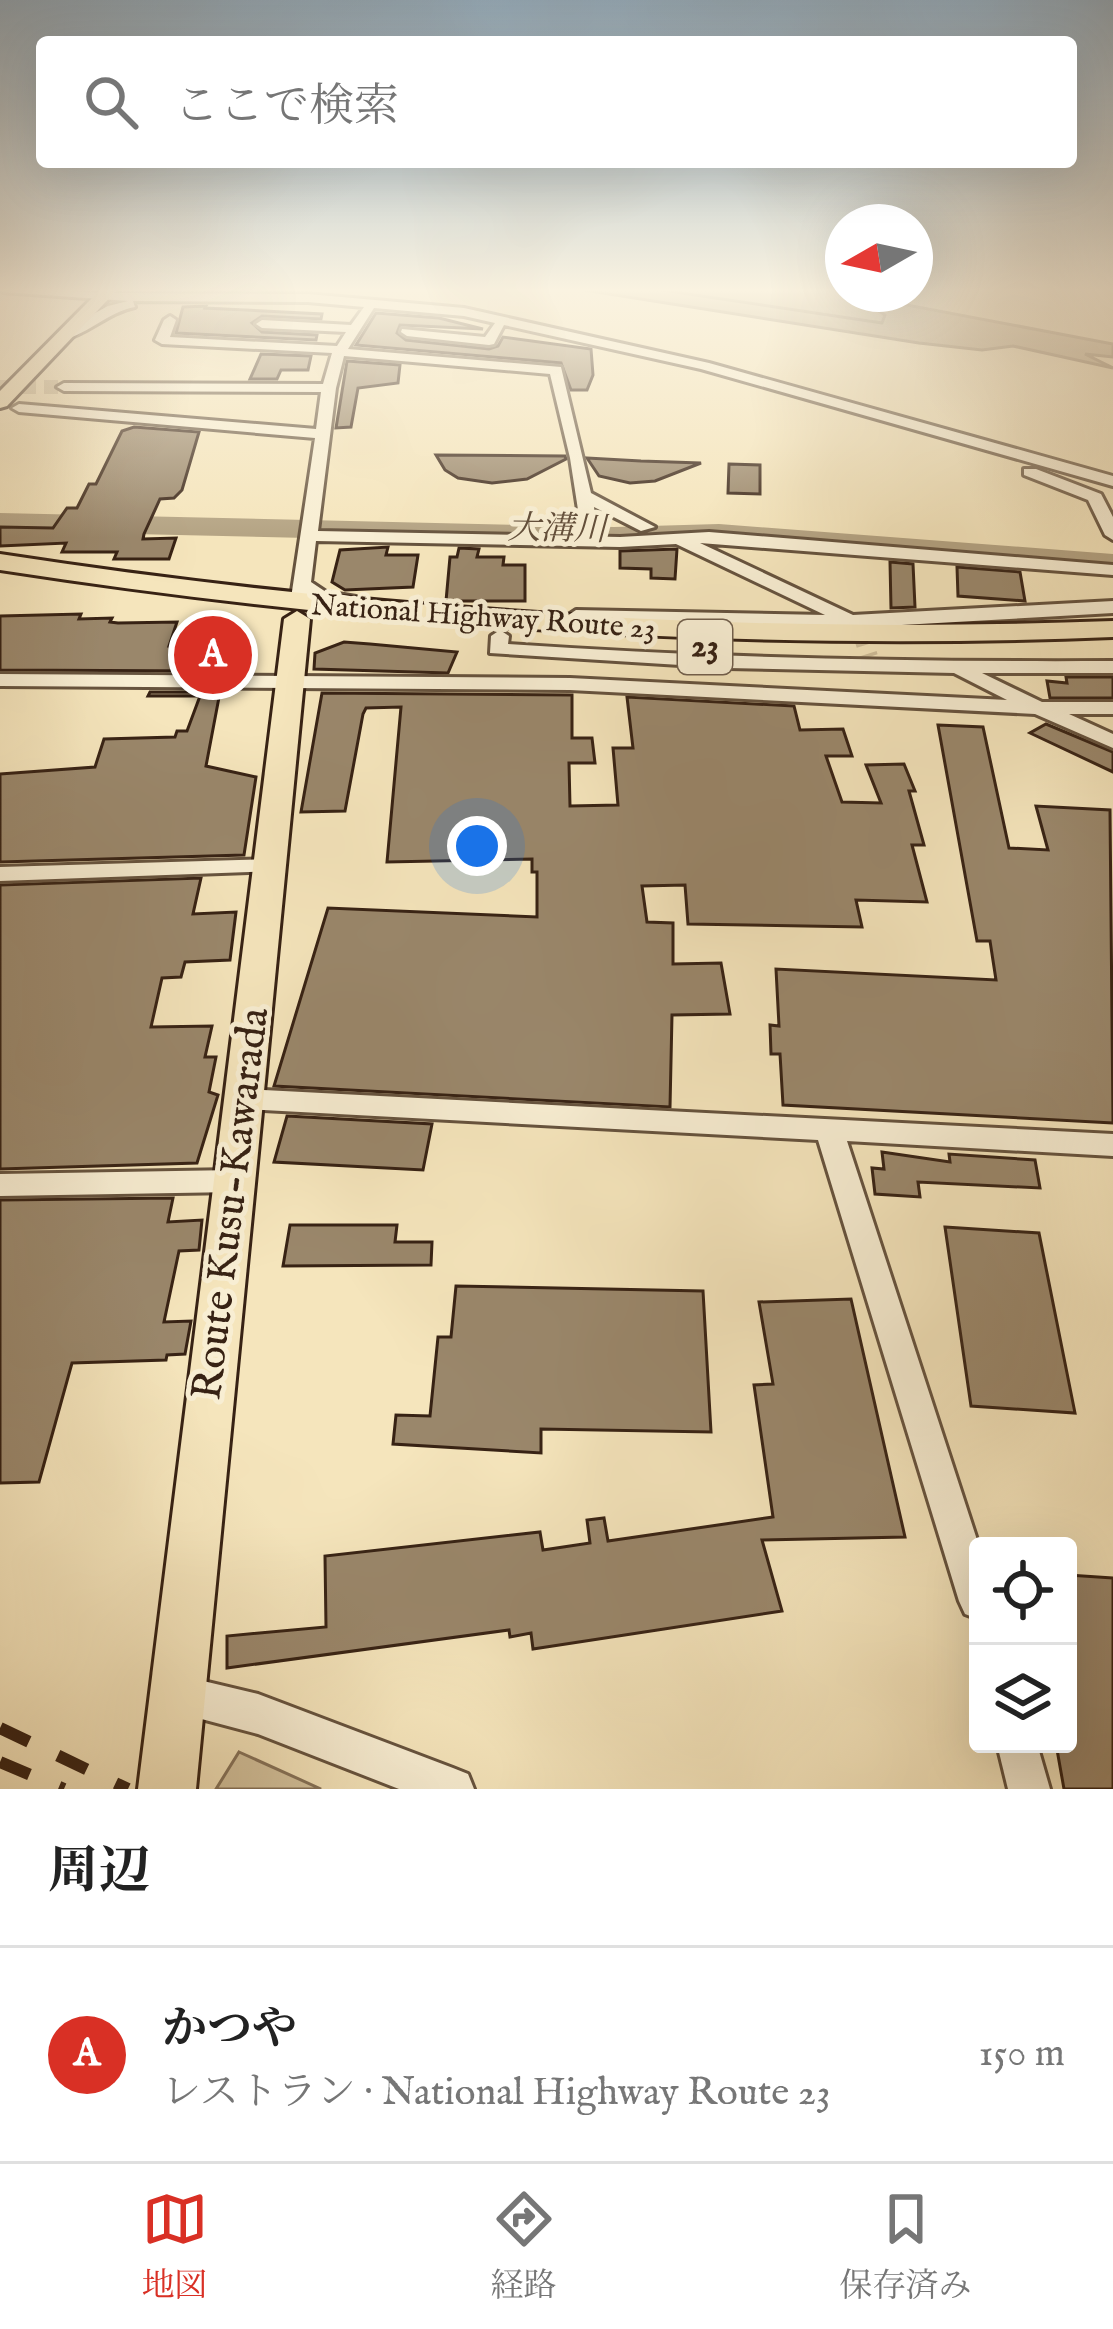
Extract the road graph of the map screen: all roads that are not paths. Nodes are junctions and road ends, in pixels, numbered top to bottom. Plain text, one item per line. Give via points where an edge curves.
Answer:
1 (31, 371) edge
2 (208, 371) edge
3 (334, 371) edge
4 (556, 371) edge
5 (721, 371) edge
6 (64, 387) tunnel mouth
7 (202, 387) junction
8 (329, 388) junction
9 (6, 400) edge
10 (828, 400) junction
11 (319, 434) junction
12 (1113, 481) edge
13 (585, 496) junction
14 (651, 527) junction
15 (309, 529) junction
16 (589, 529) junction
17 (1113, 535) edge
18 (677, 539) junction
19 (1113, 555) edge
20 (0, 562) edge
21 (1113, 570) edge
22 (0, 578) edge
23 (300, 603) junction
24 (1113, 607) edge
25 (856, 625) junction
26 (1113, 628) edge
27 (500, 636) junction
28 (1113, 642) edge
29 (954, 667) junction
30 (1113, 667) edge
31 (0, 680) edge
32 (291, 680) junction
33 (1039, 708) junction
34 (1113, 708) edge
35 (1113, 742) edge
36 (271, 866) junction
37 (0, 874) edge
38 (244, 1099) junction
39 (829, 1129) junction
40 (1113, 1144) edge
41 (234, 1181) junction
42 (0, 1185) edge
43 (969, 1572) edge
44 (176, 1694) junction
45 (1019, 1753) edge
46 (167, 1789) edge
47 (453, 1789) edge
48 (1029, 1789) edge

1 - 9 main road
2 - 7 street
3 - 8 street
4 - 13 street
5 - 10 street
6 - 7 street
7 - 8 street
8 - 11 street
9 - 11 street
10 - 12 street
10 - 17 street via 1095,497
11 - 15 street
13 - 14 street
13 - 16 street
14 - 16 street
14 - 18 street
14 - 19 street
15 - 16 street
15 - 18 street
15 - 23 street
18 - 21 street
18 - 25 street
20 - 23 highway, National Highway Route 23 / 23
22 - 23 highway, National Highway Route 23 / 23 via 139,601
23 - 25 street
23 - 26 highway, National Highway Route 23 / 23 via 675,632
23 - 27 highway, National Highway Route 23 / 23
23 - 32 main road, Route Kusu-Kawarada
24 - 25 street
27 - 28 highway, National Highway Route 23 / 23 via 801,650
27 - 29 street via 497,649
29 - 30 street
29 - 33 street
31 - 32 street
32 - 33 street via 570,684
32 - 36 main road, Route Kusu-Kawarada
33 - 34 street
33 - 35 street
36 - 37 street
36 - 38 main road, Route Kusu-Kawarada
38 - 39 street
38 - 41 main road, Route Kusu-Kawarada
39 - 40 street
39 - 43 street
41 - 42 street
41 - 44 main road, Route Kusu-Kawarada
44 - 46 main road, Route Kusu-Kawarada
44 - 47 street via 258,1714
45 - 48 street

